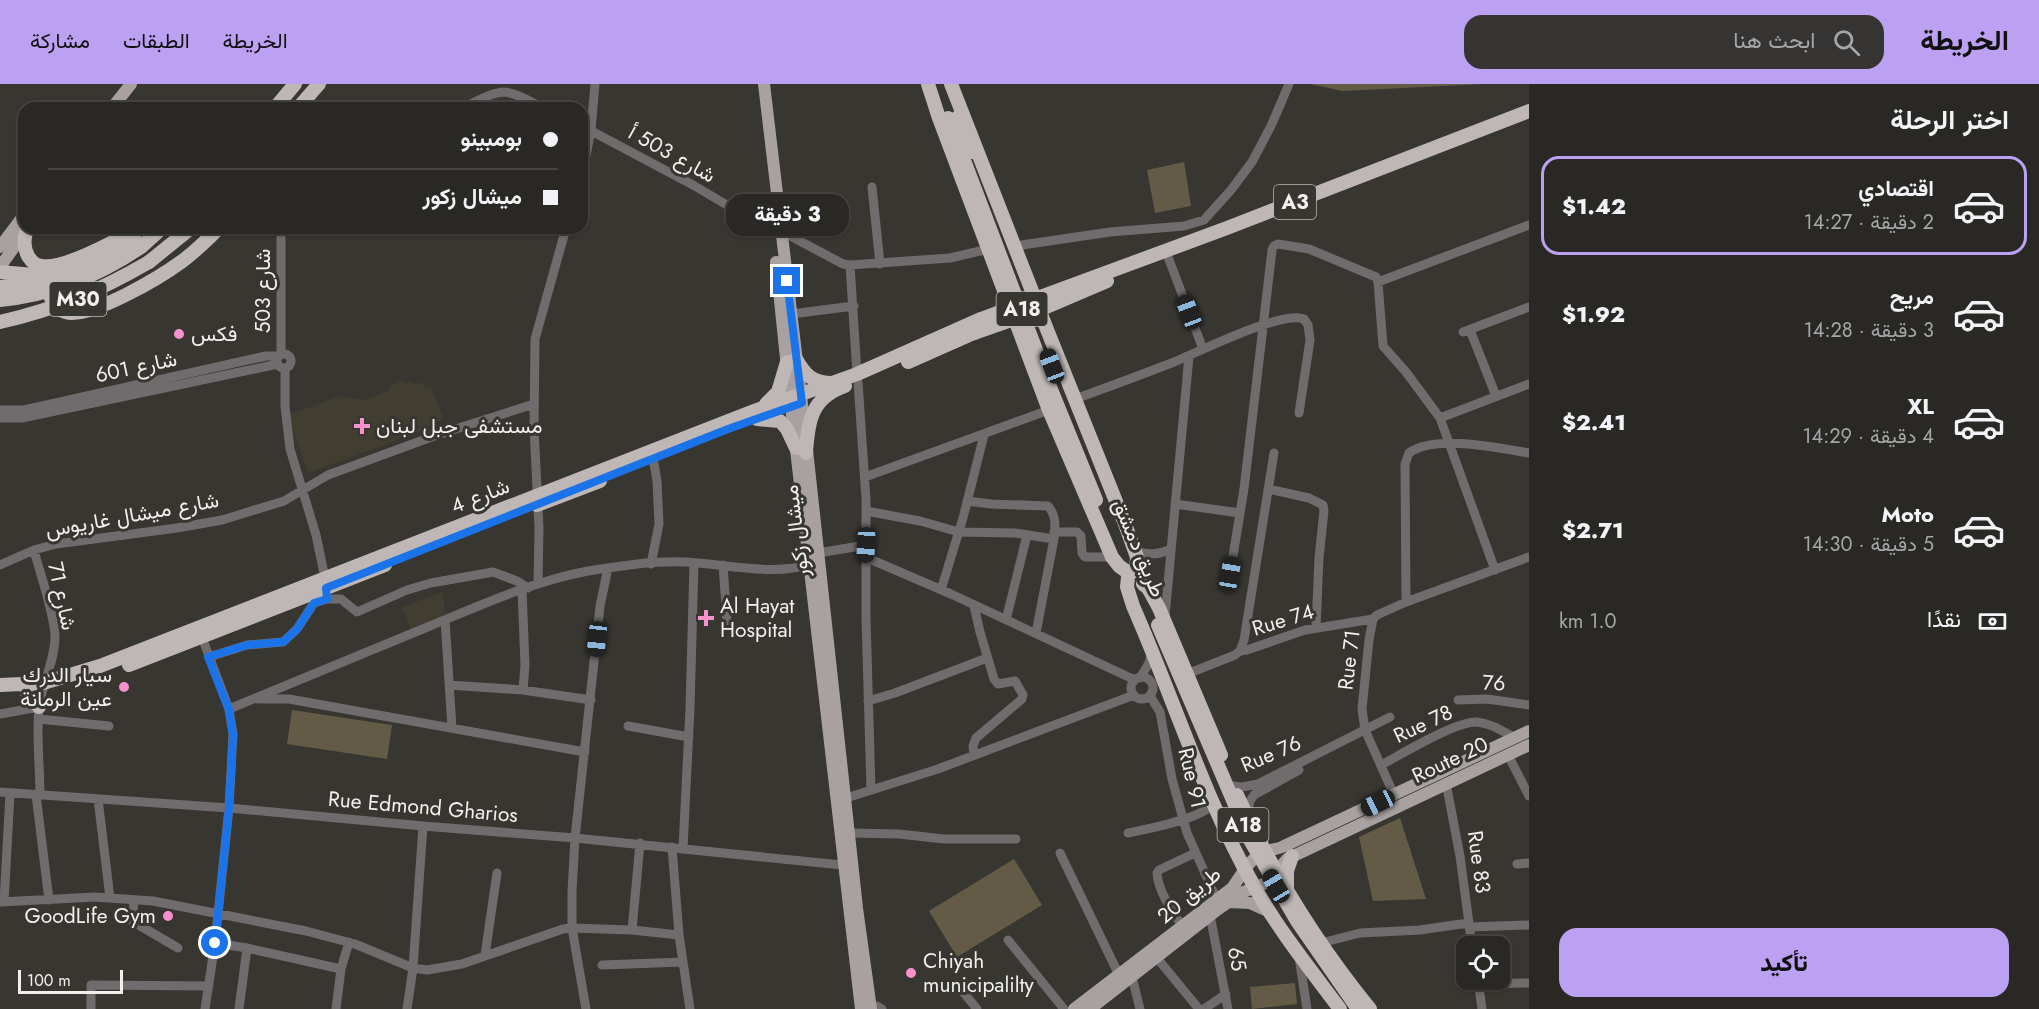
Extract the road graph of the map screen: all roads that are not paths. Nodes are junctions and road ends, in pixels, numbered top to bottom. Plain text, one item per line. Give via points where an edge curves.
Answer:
1 (131, 84) edge
2 (141, 84) edge
3 (295, 84) edge
4 (595, 84) edge
5 (757, 84) edge
6 (764, 84) edge
7 (928, 84) edge
8 (933, 84) edge
9 (944, 84) edge
10 (951, 84) edge
11 (1289, 84) edge
12 (317, 86) edge
13 (117, 102) edge
14 (127, 102) edge
15 (280, 102) edge
16 (303, 102) edge
17 (308, 102) edge
18 (475, 102) edge
19 (530, 102) edge
20 (1528, 116) edge
21 (588, 118) edge
22 (953, 118) junction
23 (588, 129) edge
24 (872, 187) dead end
25 (770, 198) junction
26 (744, 215) junction
27 (1198, 223) junction
28 (1529, 225) edge
29 (18, 231) edge
30 (777, 232) junction
31 (20, 234) edge
32 (25, 234) edge
33 (126, 234) edge
34 (149, 234) edge
35 (155, 234) edge
36 (184, 234) edge
37 (212, 234) edge
38 (283, 234) edge
39 (564, 234) edge
40 (1201, 242) junction
41 (1015, 246) junction
42 (0, 247) edge
43 (100, 249) junction
44 (989, 249) junction
45 (1168, 258) junction
46 (1020, 261) junction
47 (880, 264) junction
48 (850, 266) junction
49 (0, 267) edge
50 (996, 269) junction
51 (36, 270) junction
52 (0, 272) edge
53 (1028, 282) junction
54 (1378, 282) junction
55 (1002, 285) junction
56 (143, 286) junction
57 (0, 287) edge
58 (1062, 294) junction
59 (0, 300) edge
60 (1037, 304) junction
61 (854, 306) junction
62 (1529, 307) edge
63 (791, 314) junction
64 (1012, 314) junction
65 (0, 322) edge
66 (978, 324) junction
67 (1262, 326) junction
68 (1050, 338) junction
69 (1026, 349) junction
70 (1203, 349) junction
71 (1189, 356) junction
72 (282, 359) junction
73 (791, 360) junction
74 (857, 378) junction
75 (1529, 384) edge
76 (833, 387) junction
77 (1496, 396) junction
78 (1075, 399) junction
79 (796, 401) junction
80 (534, 404) junction
81 (0, 410) edge
82 (1049, 410) junction
83 (1299, 413) dead end
84 (756, 415) junction
85 (0, 418) edge
86 (1440, 418) junction
87 (984, 435) junction
88 (1449, 443) junction
89 (801, 451) junction
90 (1274, 453) dead end
91 (1529, 453) edge
92 (653, 456) junction
93 (865, 477) junction
94 (303, 489) junction
95 (1268, 489) junction
96 (537, 500) junction
97 (967, 501) junction
98 (1175, 504) junction
99 (866, 510) junction
100 (1240, 513) junction
101 (959, 532) junction
102 (1027, 535) junction
103 (1054, 536) junction
104 (866, 545) junction
105 (1134, 549) junction
106 (34, 550) junction
107 (1170, 550) junction
108 (818, 553) junction
109 (865, 557) junction
110 (1112, 557) junction
111 (1529, 557) edge
112 (694, 563) junction
113 (651, 564) junction
114 (809, 564) junction
115 (0, 565) edge
116 (723, 565) junction
117 (608, 568) junction
118 (1495, 570) junction
119 (1230, 574) dead end
120 (1133, 576) junction
121 (538, 584) junction
122 (326, 589) junction
123 (525, 589) junction
124 (941, 590) junction
125 (1406, 603) junction
126 (974, 606) junction
127 (445, 620) junction
128 (1006, 620) junction
129 (1373, 620) junction
130 (726, 621) dead end
131 (1158, 624) junction
132 (1316, 627) junction
133 (200, 632) junction
134 (1036, 633) junction
135 (1240, 651) junction
136 (1152, 652) junction
137 (208, 657) junction
138 (987, 658) junction
139 (1187, 674) junction
140 (1138, 679) junction
141 (0, 685) edge
142 (449, 685) junction
143 (285, 686) junction
144 (44, 687) junction
145 (523, 690) junction
146 (27, 693) junction
147 (0, 694) edge
148 (1151, 694) junction
149 (1134, 695) junction
150 (289, 699) junction
151 (253, 700) junction
152 (591, 700) junction
153 (868, 700) junction
154 (1458, 700) dead end
155 (1174, 705) junction
156 (1529, 705) edge
157 (229, 710) junction
158 (39, 713) junction
159 (0, 714) edge
160 (1390, 717) dead end
161 (109, 726) dead end
162 (628, 726) dead end
163 (452, 728) junction
164 (1365, 730) junction
165 (1529, 731) edge
166 (689, 737) junction
167 (1515, 738) junction
168 (1349, 739) junction
169 (1529, 745) edge
170 (1322, 751) junction
171 (585, 752) junction
172 (974, 755) junction
173 (1508, 755) junction
174 (1381, 765) junction
175 (1302, 768) junction
176 (1446, 783) junction
177 (1266, 784) junction
178 (1233, 786) junction
179 (871, 790) junction
180 (0, 792) edge
181 (10, 794) junction
182 (38, 795) junction
183 (1394, 795) junction
184 (1529, 796) edge
185 (846, 798) junction
186 (98, 799) junction
187 (229, 808) junction
188 (1216, 809) junction
189 (1247, 815) junction
190 (1183, 819) junction
191 (423, 826) junction
192 (850, 833) junction
193 (1128, 833) dead end
194 (575, 838) junction
195 (1017, 839) dead end
196 (640, 843) junction
197 (672, 847) junction
198 (684, 848) junction
199 (1266, 851) junction
200 (1060, 853) dead end
201 (1195, 853) junction
202 (1292, 856) junction
203 (1529, 863) edge
204 (846, 864) junction
205 (1517, 864) dead end
206 (1245, 869) junction
207 (1277, 872) junction
208 (497, 873) dead end
209 (1255, 888) junction
210 (1287, 888) junction
211 (1238, 889) junction
212 (110, 898) junction
213 (49, 900) junction
214 (134, 900) junction
215 (1223, 901) junction
216 (2, 902) edge
217 (1270, 912) junction
218 (218, 913) junction
219 (1210, 915) junction
220 (1469, 925) junction
221 (1529, 925) edge
222 (1182, 926) junction
223 (572, 928) junction
224 (632, 930) junction
225 (680, 934) junction
226 (1471, 936) edge
227 (1008, 940) dead end
228 (349, 942) junction
229 (215, 943) junction
230 (1321, 943) junction
231 (178, 948) dead end
232 (247, 948) junction
233 (485, 955) junction
234 (1299, 955) junction
235 (1157, 958) junction
236 (683, 962) junction
237 (602, 965) dead end
238 (412, 968) junction
239 (341, 969) junction
240 (1125, 976) junction
241 (1510, 983) edge
242 (1529, 983) edge
243 (208, 986) junction
244 (959, 987) dead end
245 (1480, 990) edge
246 (1226, 994) junction
247 (877, 1008) edge
248 (91, 1009) edge
249 (205, 1009) edge
250 (239, 1009) edge
251 (336, 1009) edge
252 (407, 1009) edge
253 (586, 1009) edge
254 (690, 1009) edge
255 (854, 1009) edge
256 (861, 1009) edge
257 (977, 1009) edge
258 (1064, 1009) edge
259 (1074, 1009) edge
260 (1090, 1009) edge
261 (1140, 1009) edge
262 (1201, 1009) edge
263 (1228, 1009) edge
264 (1307, 1009) edge
265 (1340, 1009) edge
266 (1347, 1009) edge
267 (1358, 1009) edge
268 (1370, 1009) edge
269 (1482, 1009) edge

1 - 13 main road
2 - 14 main road
3 - 15 highway
4 - 21 street
5 - 25 main road, ميشال زكور
6 - 30 main road, ميشال زكور
7 - 44 highway
8 - 22 highway, طريق دمشق / A18
9 - 22 highway, طريق دمشق / A18
10 - 41 highway
11 - 27 street via 1252,162
12 - 16 highway
12 - 17 highway
18 - 19 street via 504,92
20 - 40 highway, A3
22 - 120 highway, طريق دمشق / A18, bridge
23 - 26 street, شارع 503 أ
24 - 47 street
25 - 26 street via 760,215
25 - 30 main road, ميشال زكور
26 - 30 street, شارع 503 أ
27 - 40 street
27 - 41 street
28 - 54 street
29 - 42 main road
30 - 48 street, شارع 503 أ
30 - 63 main road, ميشال زكور
30 - 73 main road, ميشال زكور
31 - 49 main road
32 - 51 highway via 25,247
33 - 43 highway
34 - 57 highway, M30, bridge via 77,270 37,282
35 - 59 highway, bridge via 100,272 37,294
36 - 65 highway, M30, bridge via 149,262 97,290 55,308
37 - 56 highway via 183,261
38 - 72 street, شارع 503
39 - 80 street via 537,329
40 - 45 highway, A3
40 - 58 highway, A3
41 - 46 highway
43 - 51 highway
43 - 56 highway via 103,264 113,276
44 - 47 street via 961,257
44 - 50 highway
45 - 58 highway, A3
45 - 70 street
46 - 50 highway via 1010,278
46 - 53 highway
47 - 48 street
48 - 61 street
50 - 55 highway
51 - 52 highway
51 - 56 highway via 58,309 71,313 83,312
53 - 58 highway
53 - 60 highway
54 - 67 street via 1376,277 1309,249 1275,245
54 - 86 street via 1383,346
55 - 64 highway
55 - 66 highway via 998,306
58 - 60 highway, A3
58 - 68 highway via 1049,314
60 - 64 highway, A3
60 - 68 highway
61 - 63 street
61 - 74 street
62 - 77 street via 1467,331
63 - 73 main road, ميشال زكور
64 - 66 highway, A3
64 - 69 highway
66 - 69 highway via 1010,329
66 - 74 highway, A3
67 - 70 street
67 - 83 street via 1295,316 1308,325 1310,340
67 - 100 street
68 - 69 highway via 1037,334 1029,339
68 - 78 highway
69 - 82 highway
70 - 71 street
71 - 78 street
71 - 98 street
72 - 81 street, شارع 601 via 266,356 24,410
72 - 85 street, شارع 601 via 22,418
72 - 94 street, شارع 503 via 288,434
73 - 76 highway via 810,379
73 - 79 main road, ميشال زكور
73 - 84 highway via 778,392
74 - 76 highway, A3
74 - 93 street
75 - 77 street
76 - 79 highway, شارع 4 / A3
76 - 89 highway via 811,414
77 - 86 street
78 - 105 highway
79 - 84 highway, شارع 4 / A3
79 - 89 main road, ميشال زكور
80 - 94 street, شارع ميشال غاريوس via 419,441 328,475
80 - 96 street
82 - 87 street
82 - 110 highway
84 - 89 highway via 780,421
84 - 92 highway, شارع 4 / A3
86 - 88 street
87 - 93 street
87 - 97 street
88 - 91 street
88 - 118 street
88 - 125 street via 1414,449 1406,458
89 - 108 main road, ميشال زكور
89 - 114 main road, ميشال زكور
90 - 95 street
92 - 96 highway, شارع 4 / A3
92 - 113 street via 659,524
93 - 99 street
94 - 106 street, شارع ميشال غاريوس via 279,503 204,524
94 - 122 street
95 - 132 street via 1323,505
95 - 135 street
96 - 121 street
96 - 122 highway, شارع 4 / A3
97 - 101 street
97 - 103 street via 1048,506 1055,518
98 - 100 street
98 - 107 street
99 - 101 street
99 - 104 street
100 - 119 street
101 - 102 street
101 - 124 street
102 - 103 street
102 - 128 street
103 - 110 street via 1077,532 1085,557
103 - 134 street
104 - 108 street
104 - 109 street
105 - 107 street via 1151,554
105 - 120 highway via 1137,562
106 - 115 street, شارع ميشال غاريوس
106 - 144 street, شارع 71 via 55,637
107 - 131 street
108 - 185 main road, ميشال زكور
109 - 124 street
109 - 153 street
110 - 120 highway
111 - 118 street, Rue 71
112 - 113 street
112 - 116 street
112 - 166 street
113 - 117 street
114 - 116 street via 788,569
114 - 204 main road, ميشال زكور
116 - 130 street
117 - 121 street
117 - 152 street via 600,606
118 - 125 street, Rue 71
120 - 131 highway, طريق دمشق / A18
120 - 136 highway via 1126,583
121 - 123 street
122 - 123 street via 357,612 430,583 493,572 517,580
122 - 133 highway, شارع 4 / A3
122 - 137 street via 283,642 247,645
123 - 127 street
123 - 145 street
124 - 126 street
125 - 129 street, Rue 71
126 - 128 street
126 - 138 street
127 - 142 street
127 - 143 street
128 - 134 street
129 - 132 street, Rue 74
129 - 164 street, Rue 71 via 1362,709
131 - 139 highway
131 - 266 highway, طريق دمشق / A18 via 1222,801 1246,851 1287,922
131 - 267 highway, طريق دمشق / A18, bridge via 1250,840 1297,921
132 - 135 street, Rue 74
133 - 137 street
133 - 144 highway, شارع 4 / A3
134 - 140 street
135 - 139 street, Rue 74
136 - 140 street
136 - 155 highway
137 - 157 street
138 - 153 street
138 - 172 street via 996,682 1015,681 1023,697 976,738
139 - 178 highway
140 - 148 street via 1151,682
140 - 149 street via 1132,686
141 - 144 highway, شارع 4 / A3
142 - 145 street
142 - 163 street
143 - 150 street via 284,694
143 - 151 street
144 - 146 highway, شارع 4 / A3
144 - 158 street, شارع 71
145 - 152 street
146 - 147 highway, شارع 4 / A3
146 - 158 highway
148 - 149 street via 1142,699
148 - 155 street
148 - 190 street, Rue 91 via 1160,712
149 - 172 street
150 - 151 street
150 - 163 street
151 - 157 street
152 - 171 street
153 - 179 street
154 - 156 street, 76 via 1487,699
155 - 188 highway
157 - 187 street via 233,740
158 - 159 street
158 - 161 street
158 - 182 street
160 - 164 street, Rue 76
162 - 166 street
163 - 171 street
164 - 168 street, Rue 76
164 - 174 street, Rue 71
165 - 167 main road, طريق 20
166 - 198 street
167 - 174 street, Rue 78 via 1495,726 1470,723
167 - 183 main road, طريق 20
168 - 170 street, Rue 76
168 - 175 street, Rue 76
169 - 173 main road, Route 20
170 - 175 street, Rue 76
170 - 177 street, Rue 76
171 - 194 street
172 - 179 street
173 - 176 main road, Route 20
173 - 184 street
174 - 183 street, Rue 71
175 - 177 street, Rue 76
176 - 202 main road, Route 20
176 - 220 street, Rue 83
177 - 178 street, Rue 76
177 - 189 street, Rue 76 via 1250,801
178 - 189 highway
179 - 185 street
180 - 181 street, Rue Edmond Gharios
181 - 182 street, Rue Edmond Gharios
181 - 216 street
182 - 186 street, Rue Edmond Gharios
182 - 213 street
183 - 199 main road, طريق 20 via 1282,848
185 - 192 main road, ميشال زكور
186 - 187 street, Rue Edmond Gharios
186 - 212 street
187 - 191 street, Rue Edmond Gharios
187 - 218 street
188 - 190 street
188 - 206 highway
189 - 199 highway
190 - 193 street
190 - 201 street, Rue 91
191 - 194 street, Rue Edmond Gharios
191 - 238 street
192 - 195 street
192 - 204 main road, ميشال زكور
194 - 196 street, Rue Edmond Gharios
194 - 223 street
196 - 197 street, Rue Edmond Gharios
196 - 224 street
197 - 198 street, Rue Edmond Gharios
197 - 225 street
198 - 204 street, Rue Edmond Gharios
199 - 206 main road, طريق 20
199 - 207 highway
200 - 240 street
201 - 215 street, Rue 91
201 - 222 street via 1159,870 1157,875
202 - 207 main road, Route 20
202 - 210 highway
203 - 205 street
204 - 247 main road via 861,893
204 - 255 main road via 840,874 839,889
204 - 256 main road, ميشال زكور
206 - 209 highway
206 - 211 main road, طريق 20
207 - 209 main road, Route 20
207 - 210 highway
208 - 233 street
209 - 211 main road, Route 20
209 - 217 highway
210 - 230 highway
211 - 215 main road, طريق 20
212 - 213 street
212 - 214 street
213 - 216 street
214 - 218 street
214 - 231 street via 132,921
215 - 217 main road via 1250,903
215 - 219 main road
215 - 222 main road, طريق 20
217 - 234 highway
218 - 228 street
218 - 229 street
219 - 235 main road
219 - 246 street, 65
220 - 221 street
220 - 226 street, Rue 83
220 - 230 street via 1360,933
222 - 240 main road, طريق 20
223 - 224 street
223 - 233 street
223 - 253 street
224 - 225 street
225 - 236 street
227 - 258 street
228 - 238 street
228 - 239 street
229 - 232 street
229 - 243 street
230 - 268 highway
232 - 239 street
232 - 250 street
233 - 238 street via 446,967
234 - 264 street
234 - 265 highway
235 - 240 main road
235 - 262 street
236 - 237 street
236 - 254 street
238 - 252 street
239 - 251 street
240 - 259 main road, طريق 20
240 - 260 main road
240 - 261 street
241 - 242 street
243 - 248 street via 91,985
243 - 249 street
244 - 257 street
245 - 269 street
246 - 262 street
246 - 263 street, 65

